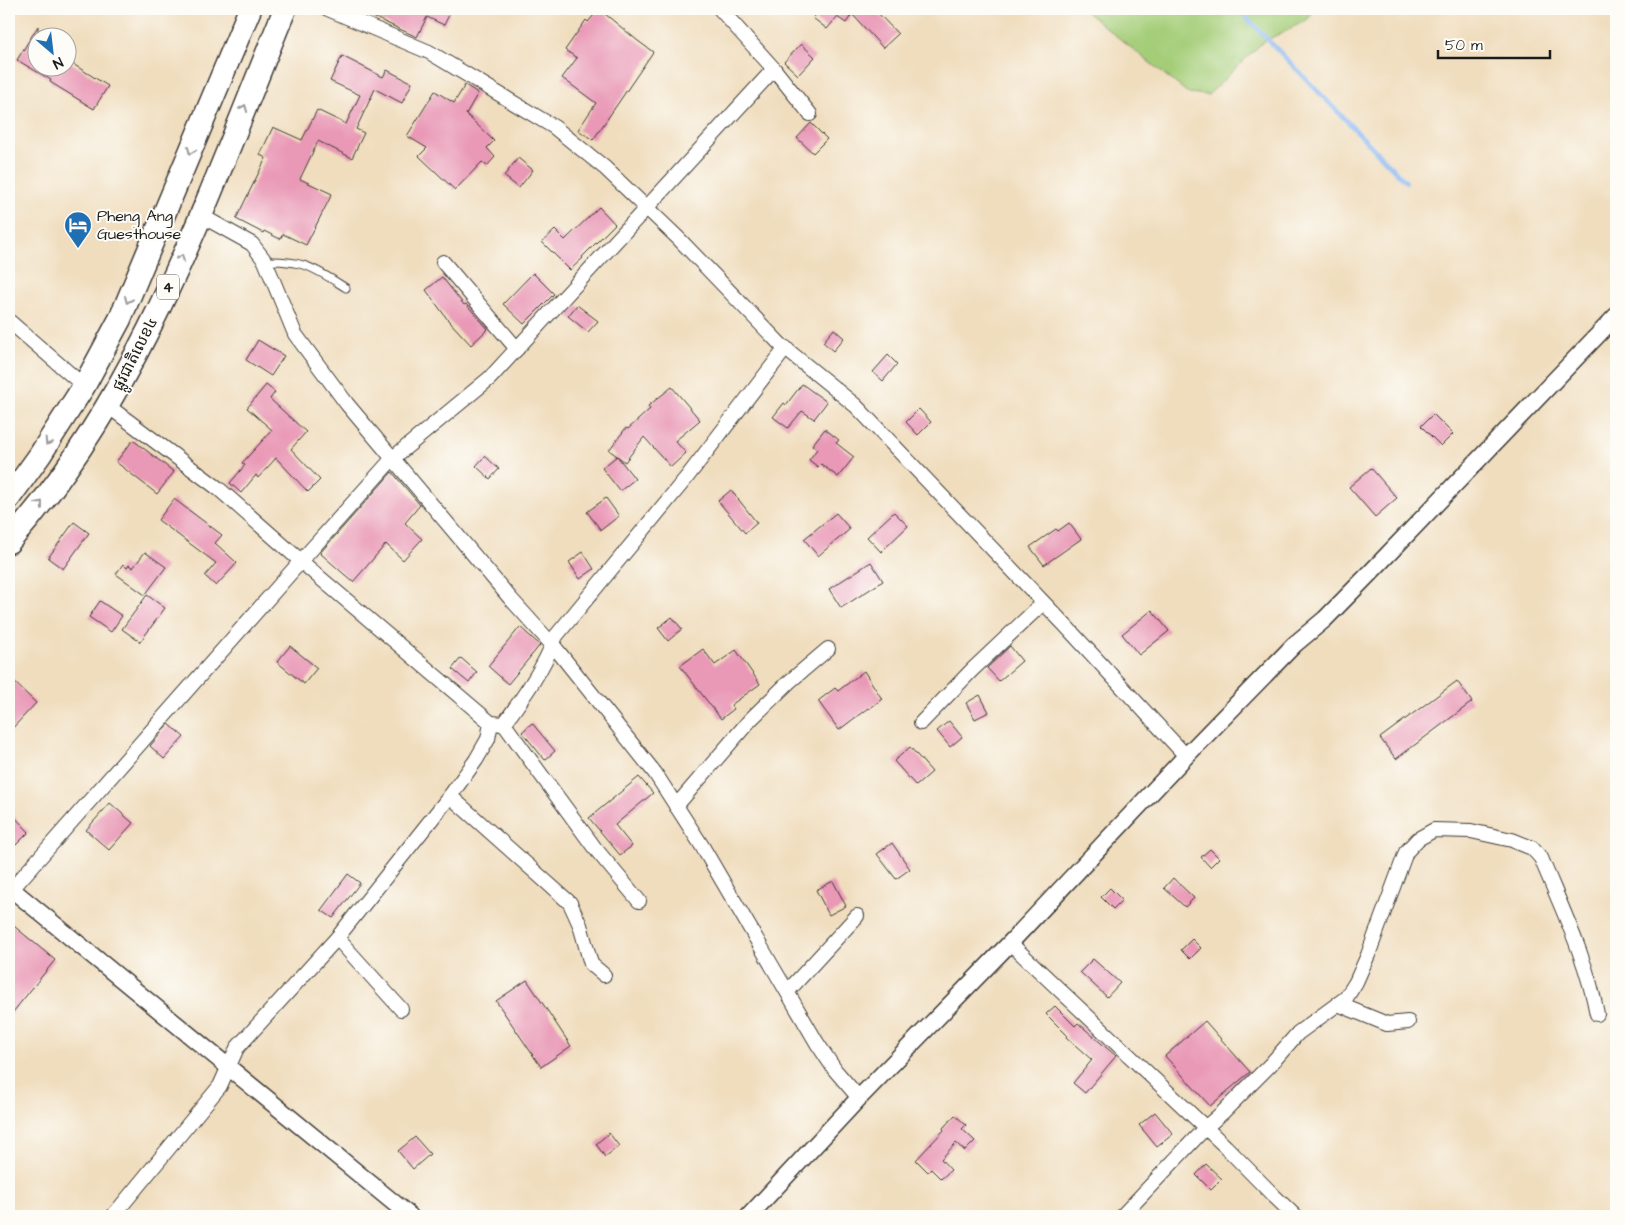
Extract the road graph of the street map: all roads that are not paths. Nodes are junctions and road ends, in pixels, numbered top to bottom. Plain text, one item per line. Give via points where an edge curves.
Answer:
1 (250, 9) edge
2 (285, 9) edge
3 (328, 9) edge
4 (720, 9) edge
5 (774, 68) junction
6 (810, 114) dead end
7 (648, 208) junction
8 (200, 215) junction
9 (265, 261) junction
10 (443, 262) dead end
11 (346, 288) dead end
12 (1616, 316) edge
13 (9, 321) edge
14 (786, 348) junction
15 (517, 349) junction
16 (84, 386) junction
17 (108, 406) junction
18 (393, 458) junction
19 (9, 498) edge
20 (9, 542) edge
21 (301, 561) junction
22 (1043, 602) junction
23 (553, 645) junction
24 (828, 649) dead end
25 (921, 723) dead end
26 (498, 724) junction
27 (1186, 756) junction
28 (450, 796) junction
29 (676, 806) junction
30 (11, 888) edge
31 (639, 901) dead end
32 (857, 916) dead end
33 (337, 938) junction
34 (1010, 943) junction
35 (604, 975) dead end
36 (788, 992) junction
37 (1338, 1004) junction
38 (401, 1009) dead end
39 (1597, 1014) dead end
40 (1408, 1022) dead end
41 (228, 1066) junction
42 (859, 1098) junction
43 (1206, 1128) junction
44 (113, 1216) edge
45 (410, 1216) edge
46 (749, 1216) edge
47 (1122, 1216) edge
48 (1296, 1216) edge

1 -> 16 highway, ផ្លូវជាតិលេខ៤ / 4 via 120,319
8 -> 2 highway, ផ្លូវជាតិលេខ៤ / 4
3 - 7 street via 429,52 554,126
4 - 5 street
5 - 6 street
5 - 7 street
7 - 14 street
7 - 15 street
8 - 9 street via 252,244
17 -> 8 highway, ផ្លូវជាតិលេខ៤ / 4 via 147,334
9 - 11 lane via 287,260 311,266
9 - 18 street via 295,334 347,404
10 - 15 street
12 - 27 street via 1371,572 1295,644
13 - 16 street
14 - 22 street via 856,406
14 - 23 street via 556,636
15 - 18 street via 490,378
16 -> 19 highway, ផ្លូវជាតិលេខ៤ / 4
20 -> 17 highway, ផ្លូវជាតិលេខ៤ / 4 via 65,471
17 - 21 street via 220,489
18 - 21 street
18 - 23 street
21 - 26 street
21 - 30 street
22 - 25 street
22 - 27 street
23 - 26 street via 536,676
23 - 29 street via 655,773
24 - 29 street via 750,720
26 - 28 street
26 - 31 street
27 - 34 street
28 - 33 street
28 - 35 street via 570,903 591,964
29 - 36 street
30 - 41 street
32 - 36 street
33 - 38 street
33 - 41 street via 237,1048
34 - 42 street
34 - 43 street
36 - 42 street via 835,1070
37 - 39 street via 1356,982 1406,852 1418,839 1434,830 1471,831 1512,840 1532,848 1541,858 1582,958
37 - 40 street via 1387,1024
37 - 43 street via 1298,1033
41 - 44 street via 220,1086
41 - 45 street
42 - 46 street
43 - 47 street
43 - 48 street

